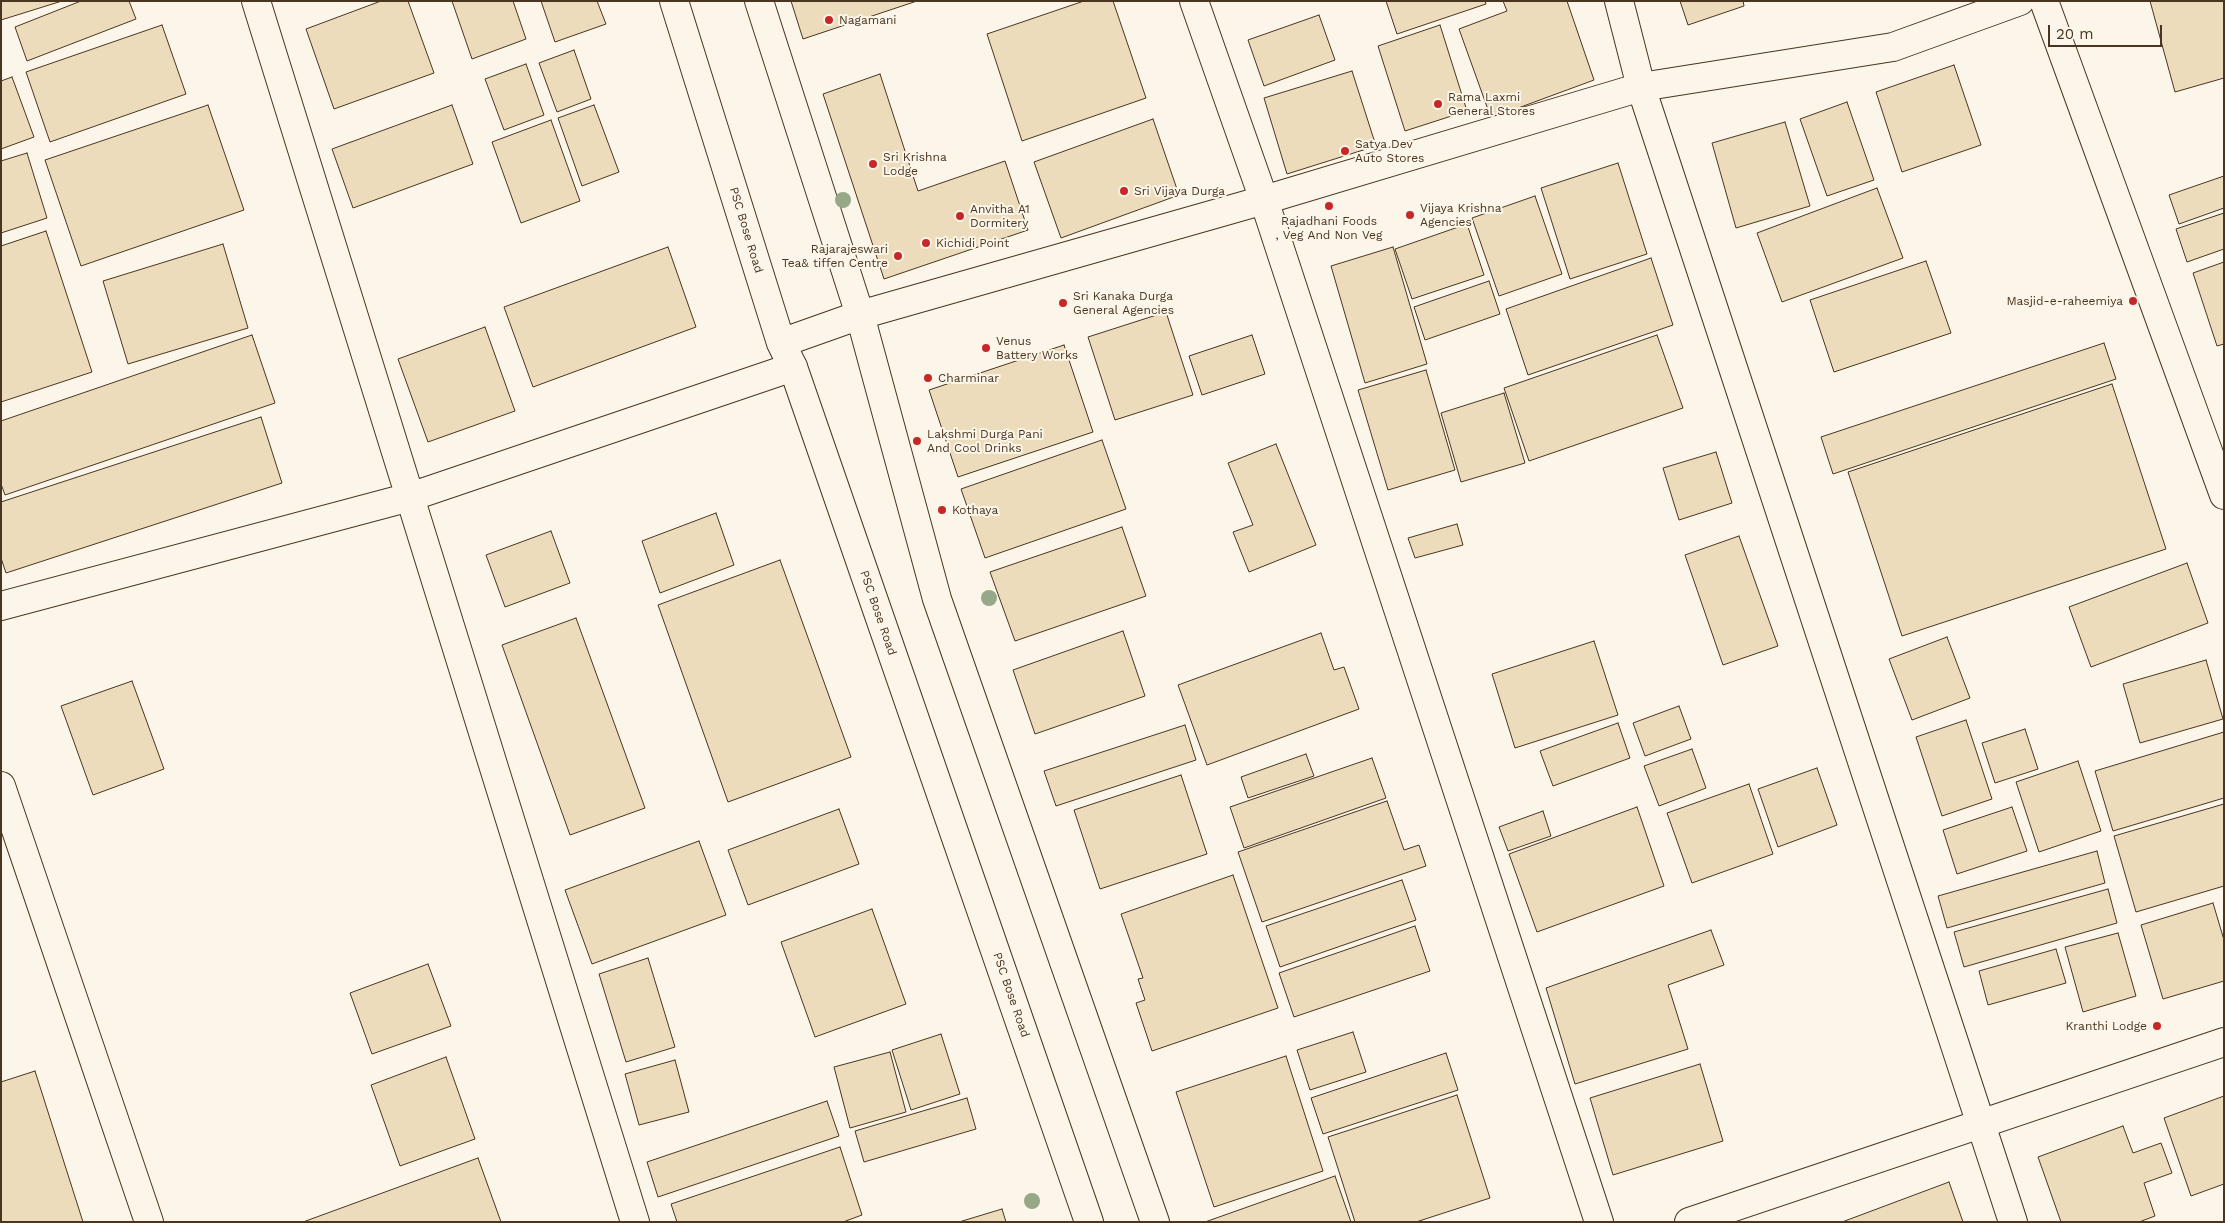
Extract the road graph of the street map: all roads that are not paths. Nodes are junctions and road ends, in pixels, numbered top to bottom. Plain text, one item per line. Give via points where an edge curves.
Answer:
1 (256, 1) edge
2 (674, 1) edge
3 (759, 1) edge
4 (1194, 1) edge
5 (1620, 1) edge
6 (2020, 1) edge
7 (2044, 1) edge
8 (1641, 87) junction
9 (1264, 200) junction
10 (860, 315) junction
11 (787, 355) junction
12 (2224, 495) edge
13 (410, 497) junction
14 (1, 606) edge
15 (1, 786) edge
16 (2224, 1042) edge
17 (1982, 1123) junction
18 (149, 1222) edge
19 (635, 1222) edge
20 (1089, 1222) edge
21 (1154, 1222) edge
22 (1599, 1222) edge
23 (1690, 1222) edge
24 (2013, 1222) edge

1 - 13 street
2 - 11 street, PSC Bose Road
3 - 10 street
4 - 9 street
5 - 8 street
6 - 8 street via 1892,47
7 - 12 street
8 - 9 street
8 - 17 street
9 - 10 street
9 - 22 street
10 - 11 street
10 - 21 street via 937,600
11 - 13 street
11 - 20 street, PSC Bose Road
13 - 14 street
13 - 19 street
15 - 18 street
16 - 17 street
17 - 23 street
17 - 24 street

